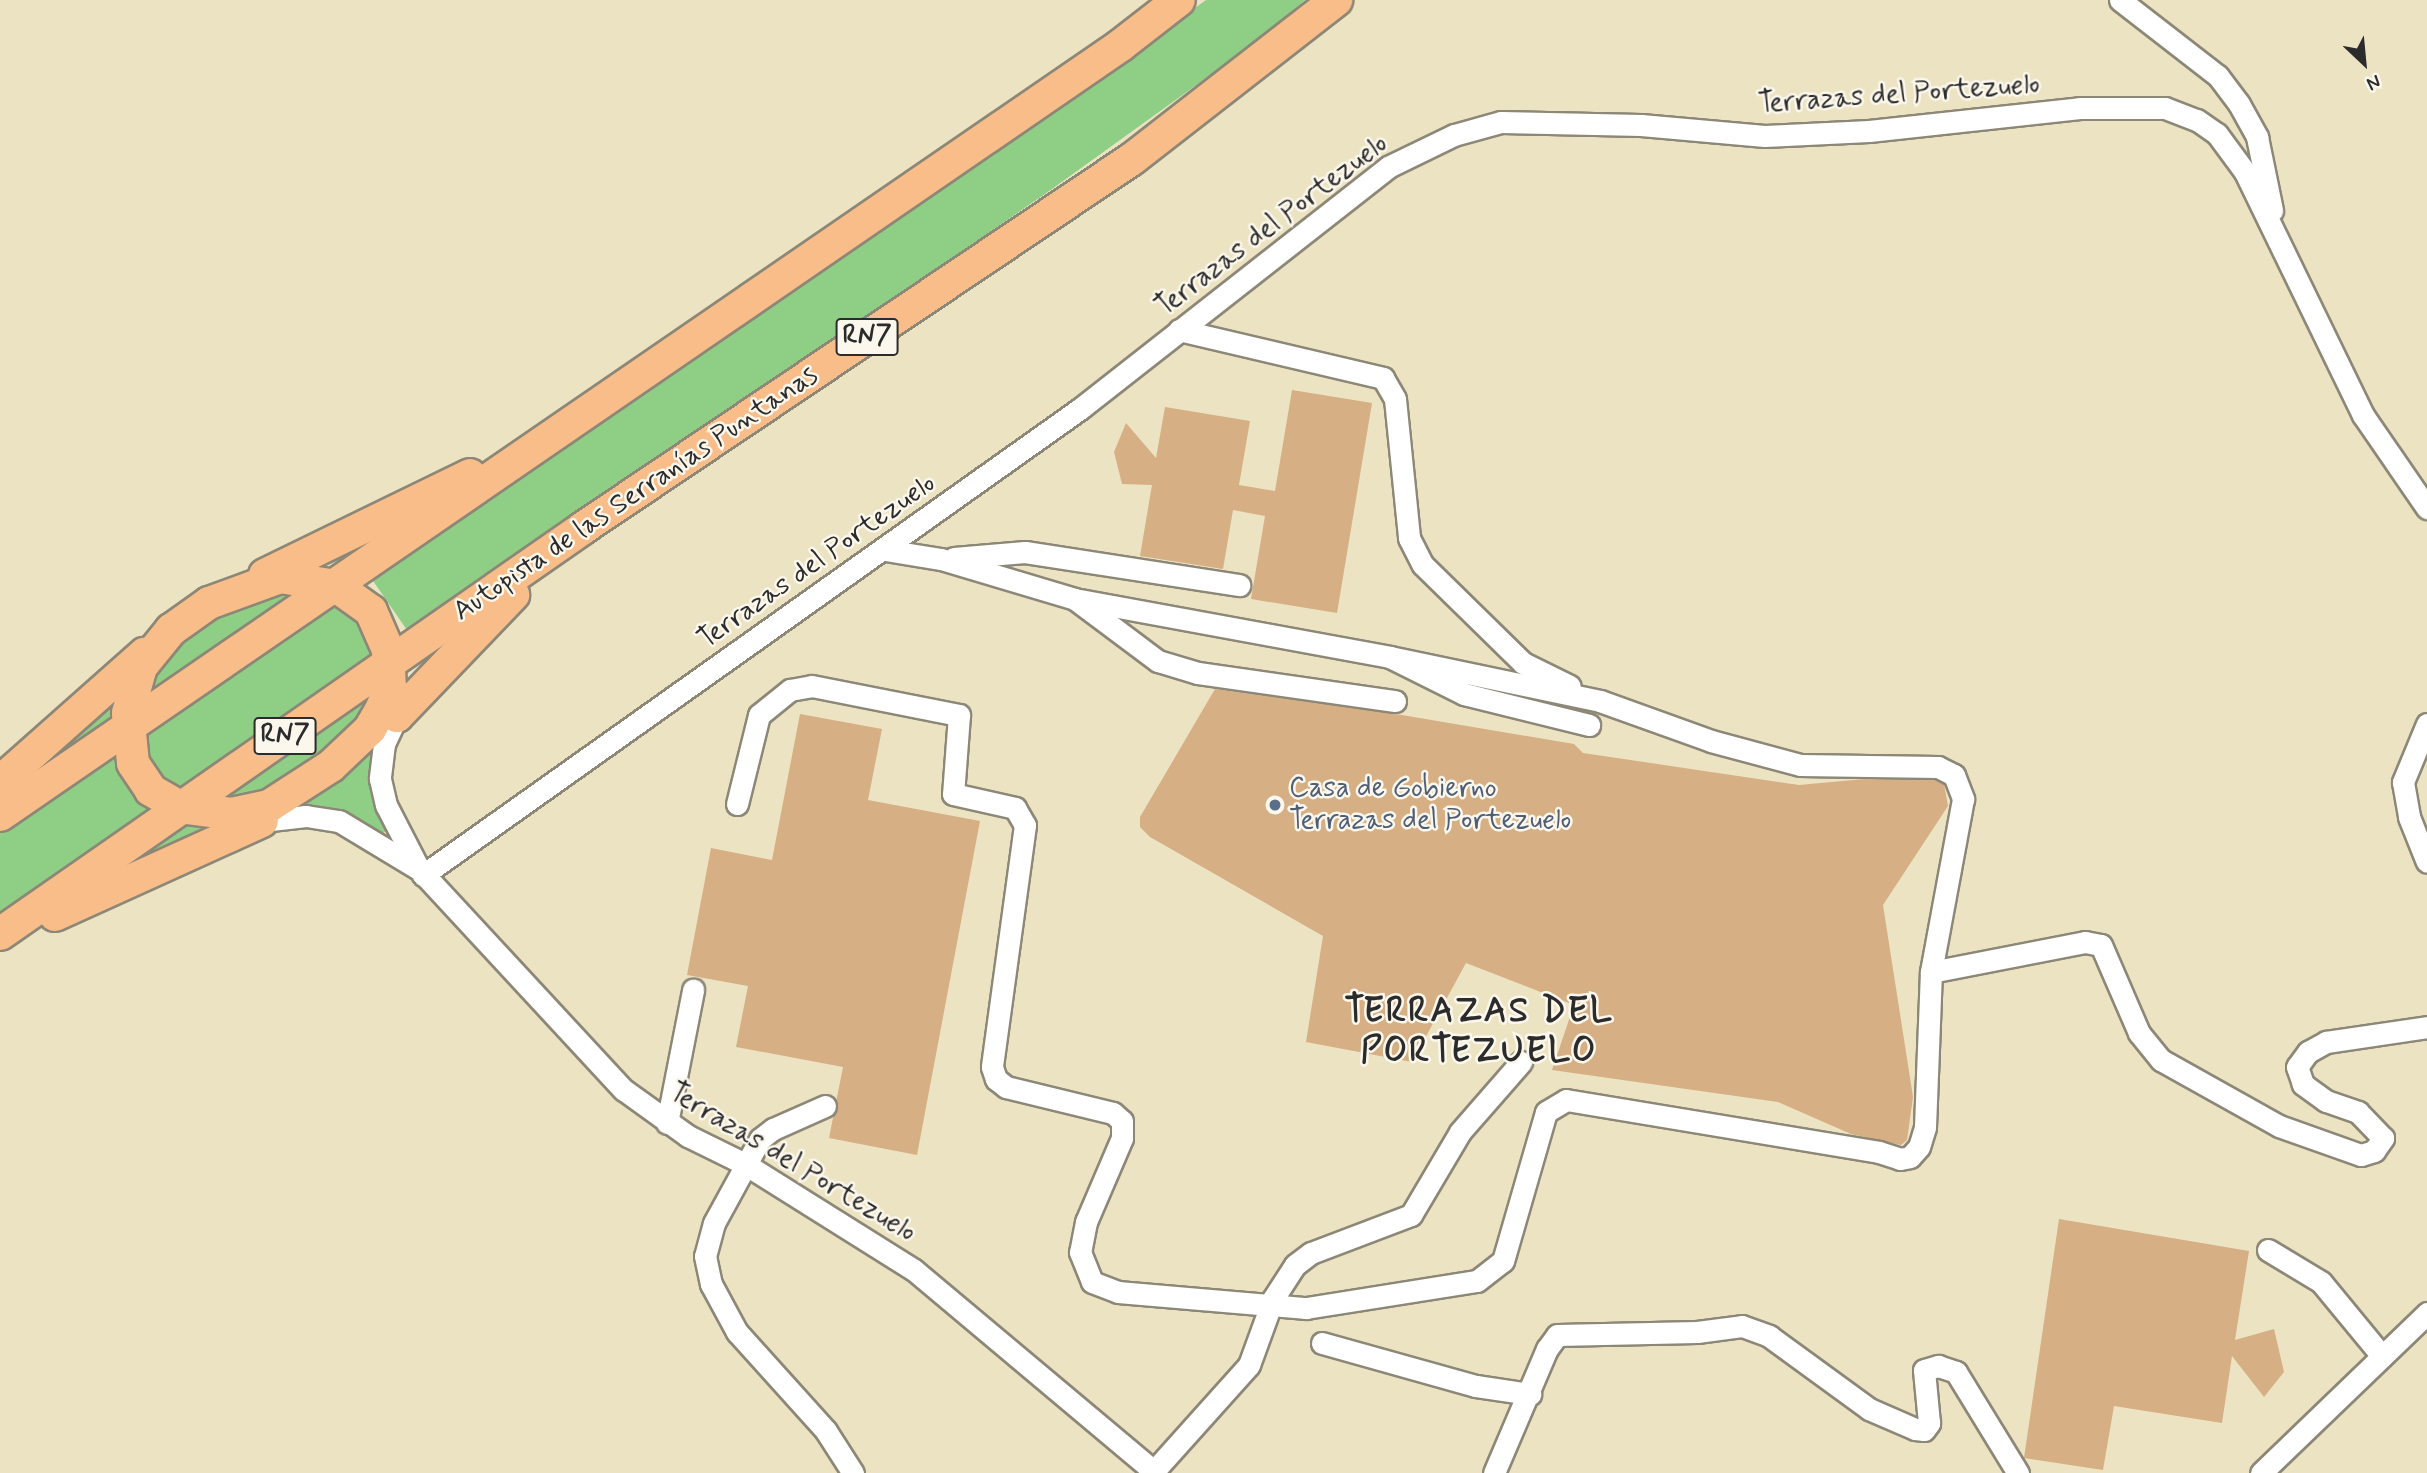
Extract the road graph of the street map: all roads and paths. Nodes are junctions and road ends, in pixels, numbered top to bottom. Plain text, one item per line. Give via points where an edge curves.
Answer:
1 (1180, 0) edge
2 (1336, 0) edge
3 (2120, 0) edge
4 (2278, 241) junction
5 (1179, 330) junction
6 (548, 439) junction
7 (2427, 508) edge
8 (583, 528) junction
9 (885, 550) junction
10 (941, 559) junction
11 (1239, 585) dead end
12 (336, 586) junction
13 (232, 591) junction
14 (1075, 599) junction
15 (172, 630) junction
16 (1390, 657) junction
17 (390, 664) junction
18 (1395, 701) dead end
19 (1600, 701) junction
20 (390, 712) junction
21 (1589, 725) dead end
22 (127, 728) junction
23 (2424, 731) edge
24 (0, 782) edge
25 (737, 804) dead end
26 (180, 807) junction
27 (0, 815) edge
28 (261, 815) junction
29 (2427, 862) edge
30 (421, 872) junction
31 (0, 934) edge
32 (0, 942) edge
33 (1931, 972) junction
34 (693, 990) dead end
35 (2427, 1027) edge
36 (1521, 1062) dead end
37 (825, 1106) dead end
38 (667, 1123) junction
39 (745, 1164) junction
40 (2268, 1250) dead end
41 (1270, 1306) junction
42 (2427, 1313) edge
43 (1322, 1343) dead end
44 (2382, 1356) junction
45 (1530, 1394) junction
46 (1155, 1472) edge
47 (853, 1473) edge
48 (1494, 1473) edge
49 (2018, 1473) edge
50 (2261, 1473) edge

1 - 6 highway
2 - 8 highway, Autopista de las Serranías Puntanas / RN7 via 1132,159
3 - 4 street via 2218,76 2239,104 2257,137
4 - 5 street, Terrazas del Portezuelo via 2245,172 2217,134 2197,120 2165,108 2080,108 1869,131 1765,136 1642,125 1501,122 1454,135 1388,167
4 - 7 street, Terrazas del Portezuelo via 2363,415
5 - 9 street, Terrazas del Portezuelo
5 - 19 street via 1383,378 1395,399 1409,538 1423,565 1522,663
6 - 12 highway
6 - 13 highway
8 - 17 highway, Autopista de las Serranías Puntanas / RN7
8 - 20 highway
9 - 10 street
9 - 30 street, Terrazas del Portezuelo
10 - 11 street via 1025,552
10 - 14 street
12 - 13 highway via 280,577
12 - 17 highway via 361,601 379,621
12 - 22 highway
13 - 15 highway
14 - 16 street
14 - 18 street via 1158,661 1198,673
15 - 22 highway via 141,667 129,700
15 - 24 highway
16 - 19 street
16 - 21 street via 1464,694
17 - 20 highway
17 - 26 highway, Autopista de las Serranías Puntanas / RN7
19 - 33 street via 1711,741 1800,765 1938,768 1954,775 1962,799
20 - 28 highway via 319,776
20 - 30 street, Terrazas del Portezuelo via 380,779 386,805
22 - 26 highway via 140,777 158,795
22 - 27 highway
23 - 29 street via 2403,782 2409,817
25 - 41 street via 760,715 790,690 812,686 959,715 953,794 1014,808 1025,825 992,1067 996,1079 1006,1087 1113,1113 1122,1121 1122,1138 1080,1238 1085,1272 1092,1282 1118,1292
26 - 28 highway
26 - 31 highway, Autopista de las Serranías Puntanas / RN7
28 - 30 street, Terrazas del Portezuelo via 339,821
28 - 32 highway
30 - 38 street, Terrazas del Portezuelo via 610,1076
33 - 35 street via 2085,942 2101,945 2139,1033 2161,1060 2278,1126 2361,1155 2374,1152 2383,1138 2358,1112 2326,1101 2303,1084 2297,1068 2308,1052 2326,1042
33 - 41 street via 1925,1127 1919,1147 1910,1157 1900,1159 1566,1100 1546,1112 1503,1261 1493,1273 1477,1280 1306,1308
34 - 38 street
36 - 41 street via 1460,1132 1411,1214 1311,1253 1295,1265
37 - 39 street via 773,1129 760,1139
38 - 39 street, Terrazas del Portezuelo
39 - 46 street, Terrazas del Portezuelo via 914,1270
39 - 47 street via 707,1240 711,1284 737,1332 827,1431
40 - 44 street via 2321,1282
41 - 46 street via 1249,1365
42 - 44 street
43 - 45 street via 1476,1386
44 - 50 street
45 - 48 street
45 - 49 street via 1557,1335 1697,1332 1742,1326 1769,1336 1869,1409 1916,1429 1924,1430 1929,1423 1924,1370 1938,1366 1956,1372

